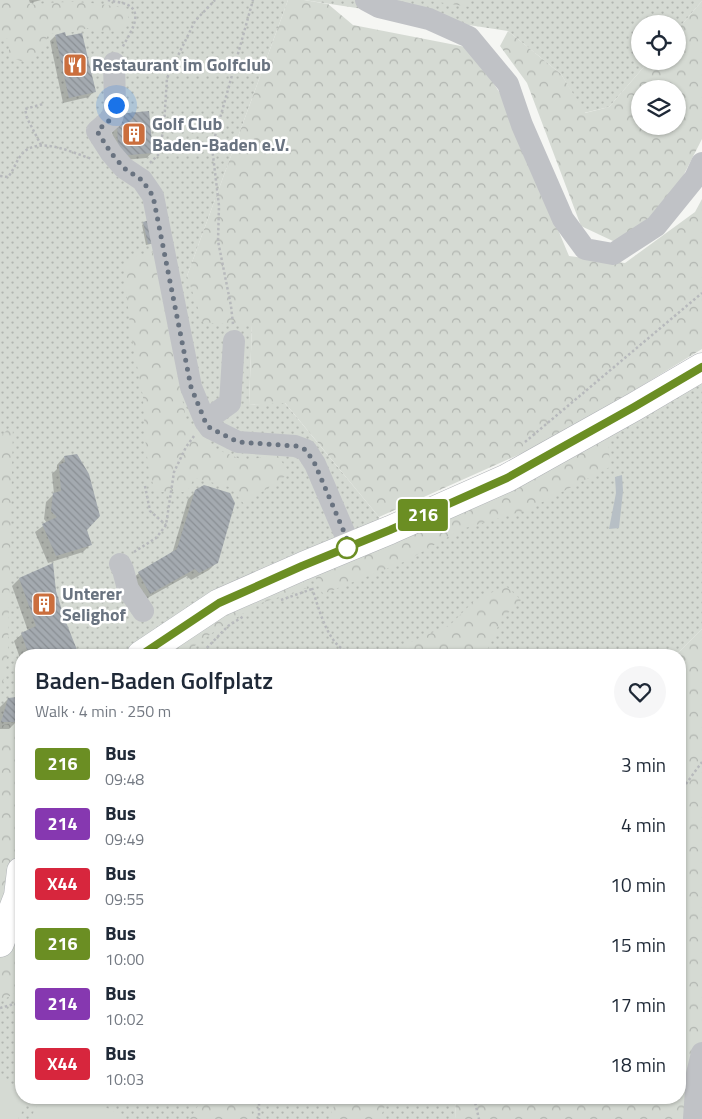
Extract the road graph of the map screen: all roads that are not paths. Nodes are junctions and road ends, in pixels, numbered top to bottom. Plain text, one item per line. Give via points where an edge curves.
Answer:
1 (366, 0) edge
2 (114, 63) road end
3 (702, 163) edge
4 (234, 341) road end
5 (702, 367) edge
6 (205, 421) junction
7 (350, 546) junction
8 (120, 564) road end
9 (143, 611) dead end
10 (150, 649) edge
11 (15, 904) edge
12 (0, 943) edge
13 (702, 1053) edge
14 (694, 1119) edge

1 - 3 street via 379,7 429,19 469,37 508,84 522,125 563,219 585,248 613,254 656,226 695,178
2 - 6 street via 116,105 112,118 97,131 111,153 124,168 142,180 153,196 191,387
4 - 6 street via 230,403
5 - 7 main road via 507,478
6 - 7 street via 210,428 238,442 296,446 306,450
7 - 10 main road via 307,577 219,603
8 - 9 street via 128,589
11 - 12 main road
13 - 14 street

